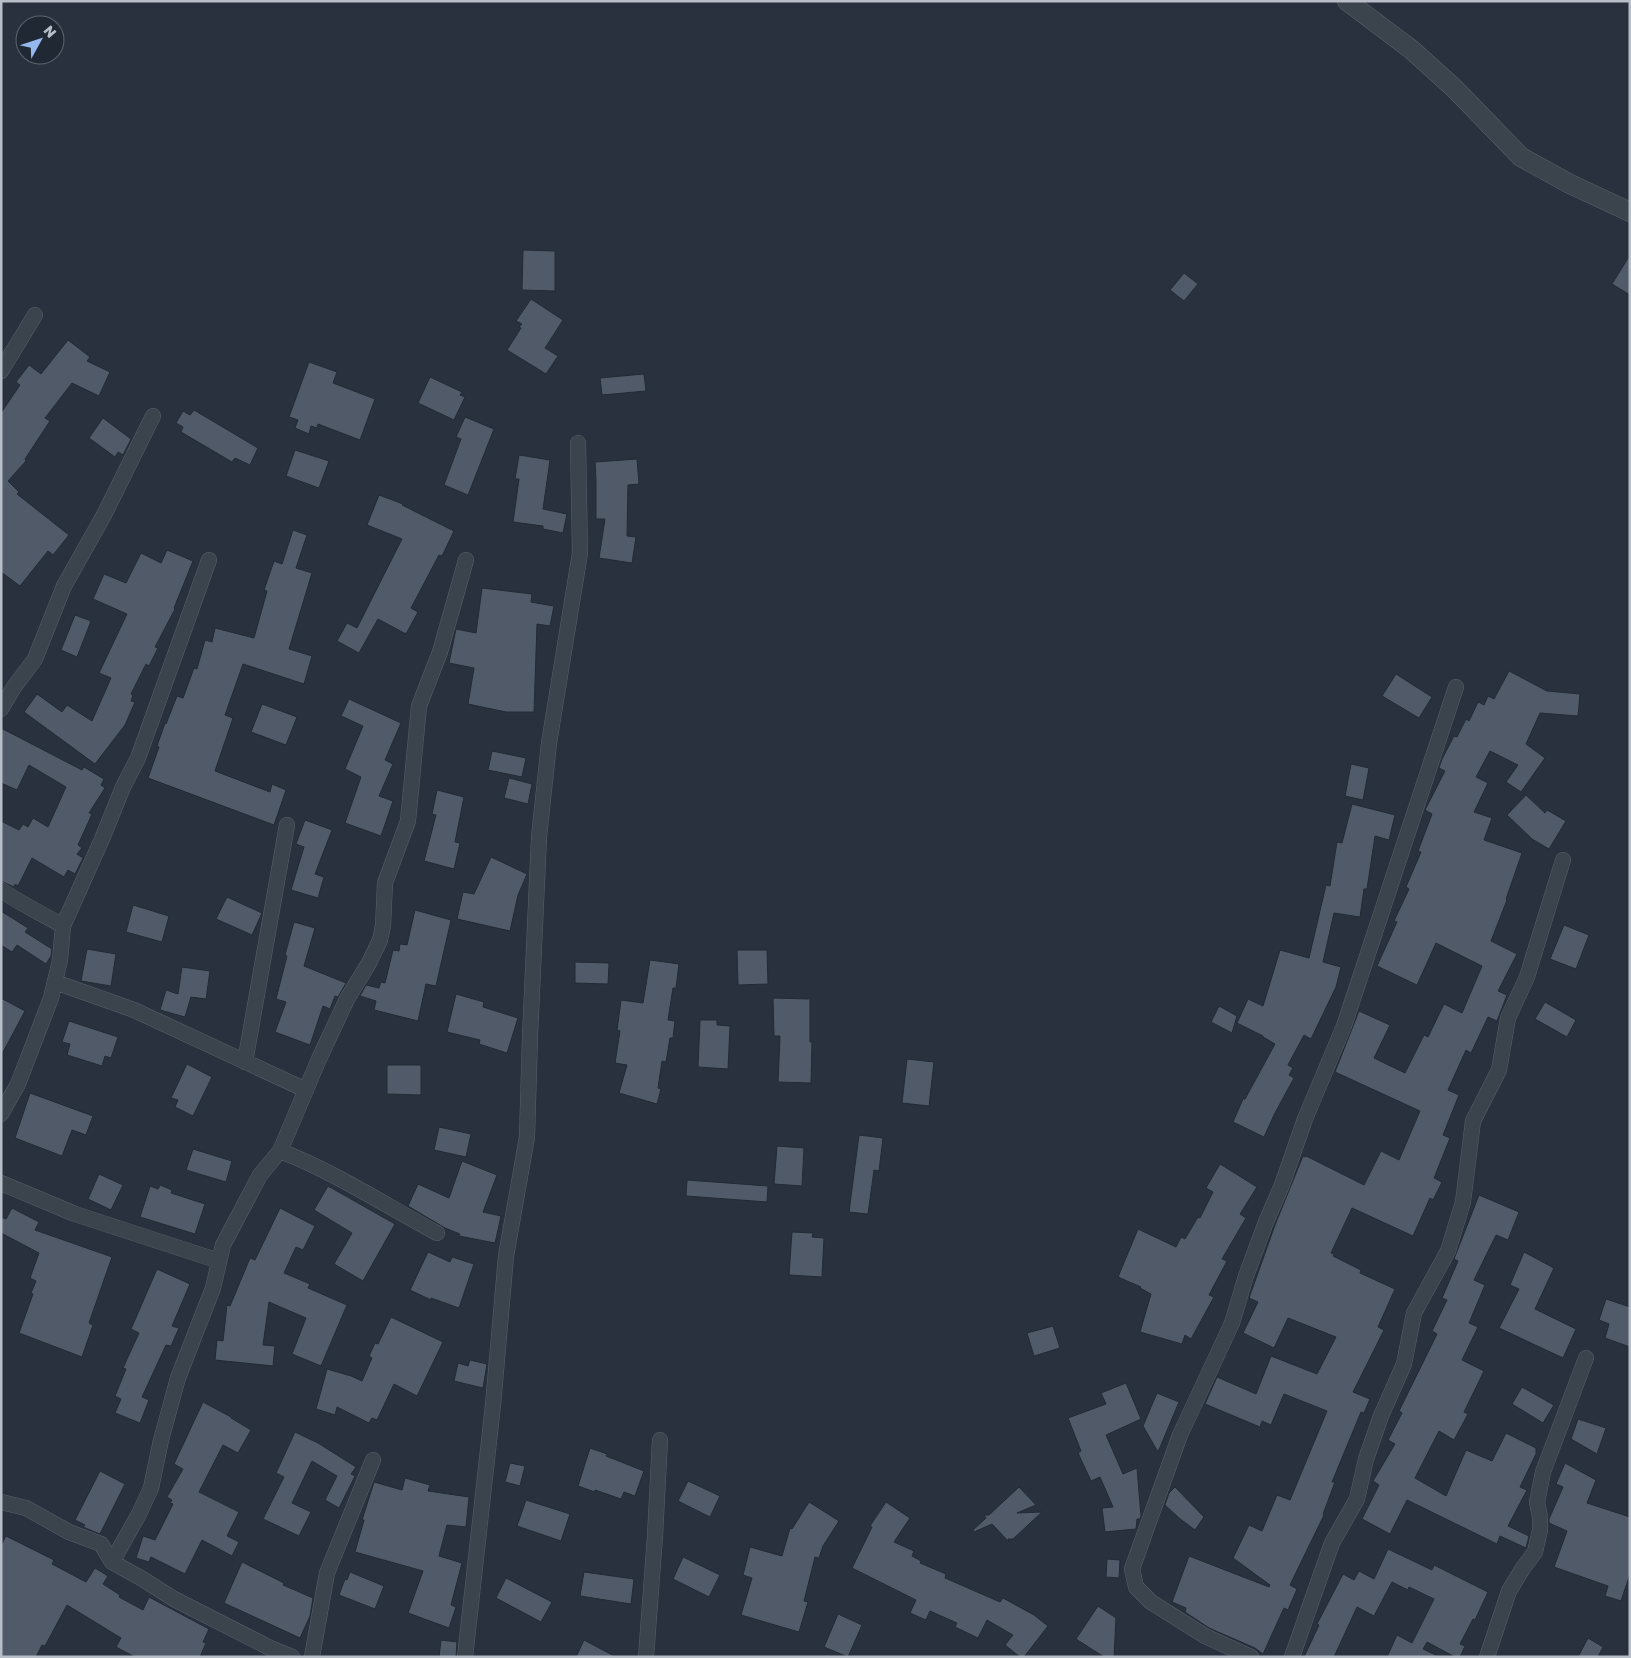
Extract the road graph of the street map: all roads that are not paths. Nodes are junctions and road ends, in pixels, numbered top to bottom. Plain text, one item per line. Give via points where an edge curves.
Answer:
1 (1347, 1) edge
2 (1630, 212) edge
3 (35, 315) dead end
4 (1, 371) edge
5 (153, 416) dead end
6 (578, 443) dead end
7 (209, 560) dead end
8 (466, 560) dead end
9 (1456, 687) dead end
10 (1, 709) edge
11 (287, 825) dead end
12 (1563, 860) dead end
13 (1, 890) edge
14 (63, 926) junction
15 (55, 982) junction
16 (246, 1062) junction
17 (306, 1090) junction
18 (1, 1114) edge
19 (280, 1151) junction
20 (1, 1183) edge
21 (437, 1233) dead end
22 (219, 1260) junction
23 (1586, 1358) dead end
24 (660, 1440) dead end
25 (373, 1460) dead end
26 (1, 1502) edge
27 (112, 1562) junction
28 (292, 1657) edge
29 (312, 1657) edge
30 (465, 1657) edge
31 (646, 1657) edge
32 (1251, 1657) edge
33 (1292, 1657) edge
34 (1487, 1657) edge

1 - 2 street via 1412,50 1521,157
3 - 4 street
5 - 10 street via 104,515 64,586 35,659
6 - 30 street via 580,553 549,743 539,837 528,1137 506,1256
7 - 14 street via 138,758
8 - 17 street via 440,652 419,706 408,821 385,883 380,940 347,999
9 - 32 street via 1344,1026 1266,1222 1232,1323 1180,1435 1132,1569 1136,1587 1151,1602 1205,1636
11 - 16 street
12 - 33 street via 1527,977 1508,1018 1499,1070 1473,1121 1463,1202 1448,1251 1414,1313 1404,1364 1366,1459 1357,1499 1332,1543
13 - 14 street
14 - 15 street
15 - 16 street via 134,1010
15 - 18 street via 18,1084
16 - 17 street
17 - 19 street
19 - 21 street via 340,1178
19 - 22 street via 260,1175 223,1245
20 - 22 street via 75,1214
22 - 27 street via 213,1288 178,1378 151,1488
23 - 34 street via 1544,1472 1537,1502 1540,1530 1535,1552 1509,1591
24 - 31 street
25 - 29 street via 327,1573
26 - 27 street via 26,1508 69,1532 101,1544
27 - 28 street via 206,1617

